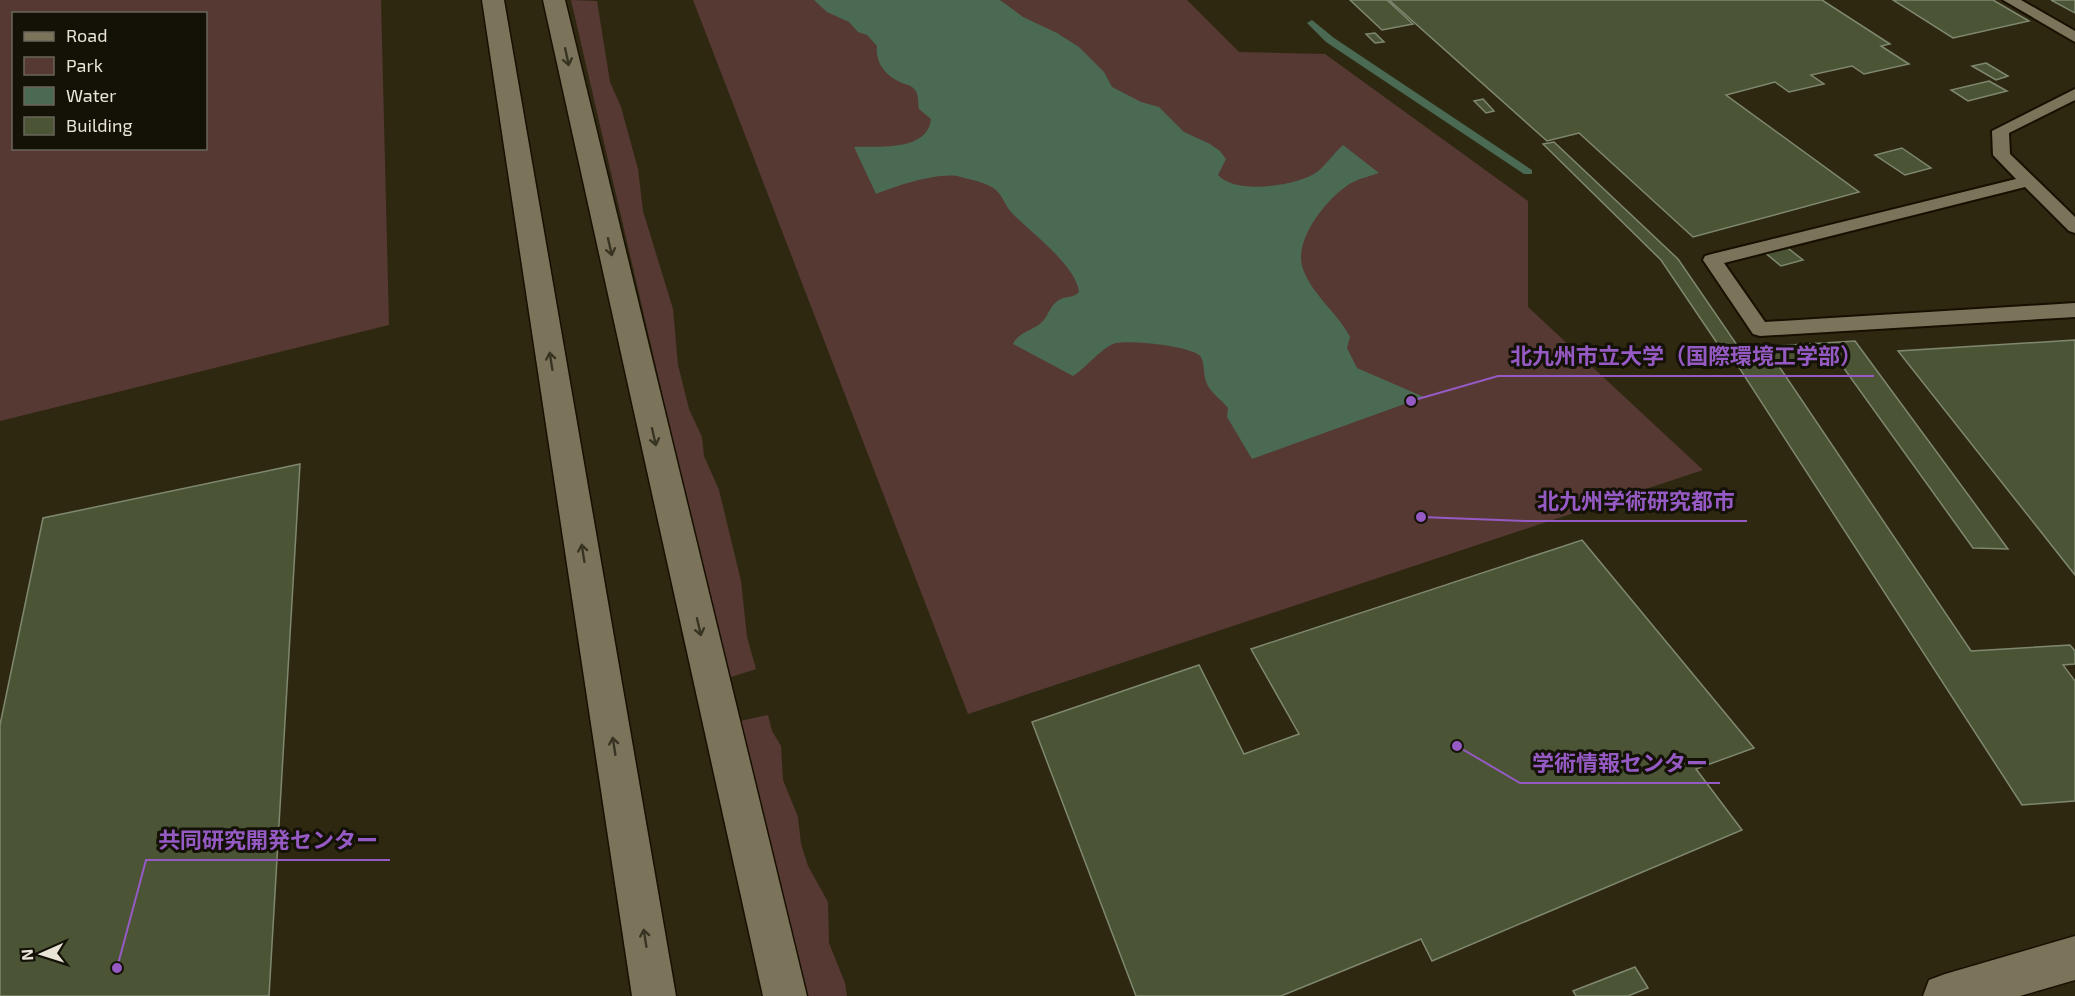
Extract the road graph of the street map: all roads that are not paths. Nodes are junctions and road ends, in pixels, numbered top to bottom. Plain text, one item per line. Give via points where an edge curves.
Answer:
1 (493, 0) edge
2 (554, 0) edge
3 (2010, 0) edge
4 (2075, 38) edge
5 (2075, 94) edge
6 (2028, 181) junction
7 (2075, 227) edge
8 (2075, 310) edge
9 (2075, 957) edge
10 (654, 996) edge
11 (785, 996) edge
12 (1945, 996) edge

10 -> 1 street
2 -> 11 street
3 - 4 lane
5 - 6 lane via 2000,131 2002,155
6 - 7 lane
6 - 8 lane via 1712,260 1760,329
9 - 12 street

